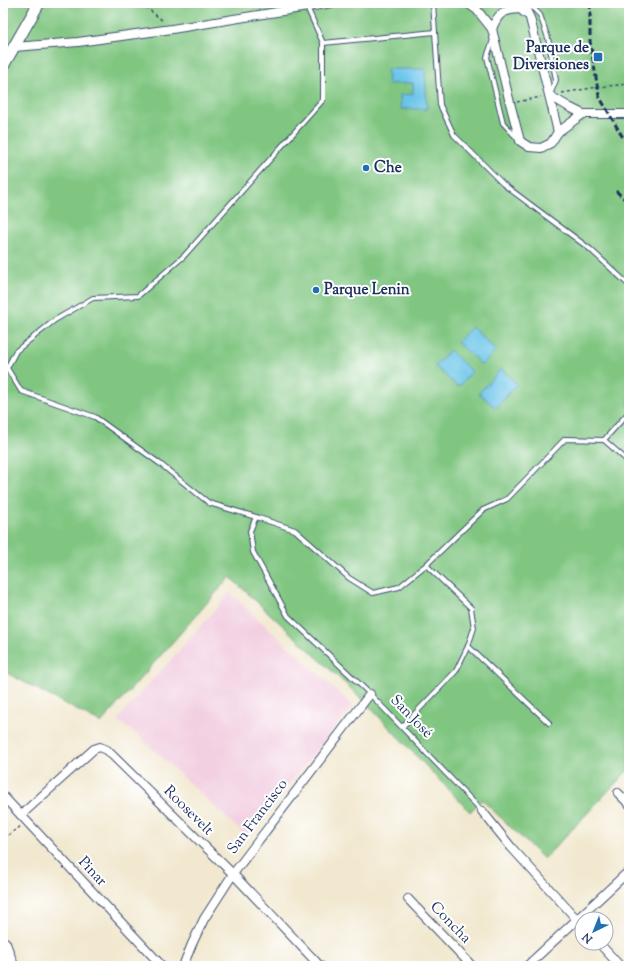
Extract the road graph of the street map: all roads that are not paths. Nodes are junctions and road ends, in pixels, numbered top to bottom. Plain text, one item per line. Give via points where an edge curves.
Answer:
1 (39, 3) edge
2 (332, 3) edge
3 (433, 3) edge
4 (467, 3) edge
5 (523, 3) edge
6 (307, 7) junction
7 (530, 18) junction
8 (435, 32) junction
9 (493, 33) junction
10 (323, 43) junction
11 (14, 46) junction
12 (3, 66) edge
13 (550, 95) junction
14 (583, 114) junction
15 (629, 114) edge
16 (558, 132) junction
17 (520, 141) junction
18 (629, 286) edge
19 (629, 412) edge
20 (604, 440) junction
21 (629, 462) edge
22 (256, 517) junction
23 (426, 564) junction
24 (468, 646) junction
25 (370, 694) junction
26 (549, 723) dead end
27 (402, 727) junction
28 (618, 792) dead end
29 (3, 796) edge
30 (629, 804) edge
31 (482, 811) joint
32 (21, 815) junction
33 (629, 871) edge
34 (233, 874) junction
35 (408, 899) dead end
36 (591, 911) edge
37 (574, 915) edge
38 (574, 927) edge
39 (3, 944) edge
40 (606, 951) edge
41 (11, 966) edge
42 (162, 966) edge
43 (183, 966) edge
44 (320, 966) edge
45 (472, 966) edge
46 (527, 966) edge
47 (620, 966) edge

1 - 11 street
2 - 6 street
3 - 8 lane
4 - 9 street via 477,10
5 - 7 street
5 - 13 lane via 540,15 548,38 556,80
6 - 10 lane
6 - 11 street via 78,42
7 - 9 street via 520,9 510,9 496,19
7 - 13 street
8 - 10 lane
8 - 18 lane via 440,105 454,135 503,184 590,249
9 - 17 street
9 - 17 lane via 487,57 503,123
10 - 22 lane via 323,100 184,256 138,296 93,298 55,320 16,351 7,368 21,391 95,417 209,503
11 - 12 street
13 - 14 street
13 - 16 street
14 - 15 street
14 - 16 street
16 - 17 street via 551,143 541,148 529,147
19 - 20 lane
20 - 21 lane
20 - 23 lane via 565,439 507,499 483,510
22 - 23 lane via 295,530 349,578 373,593 400,587
22 - 25 lane, San José via 250,531 253,552 288,616
23 - 24 lane via 471,608 474,628
24 - 26 lane
24 - 27 lane via 456,671
25 - 27 lane, San José
25 - 34 street, San Francisco
27 - 31 lane, San José
28 - 30 street
29 - 32 street, Pinar
31 - 37 street, San José via 511,847
32 - 34 street, Roosevelt via 94,749 100,748 107,750
32 - 42 street, Pinar
33 - 36 street
34 - 43 street, San Francisco via 204,920
34 - 44 street, Roosevelt
35 - 45 street, Concha
38 - 46 street
39 - 41 highway
40 - 47 street

